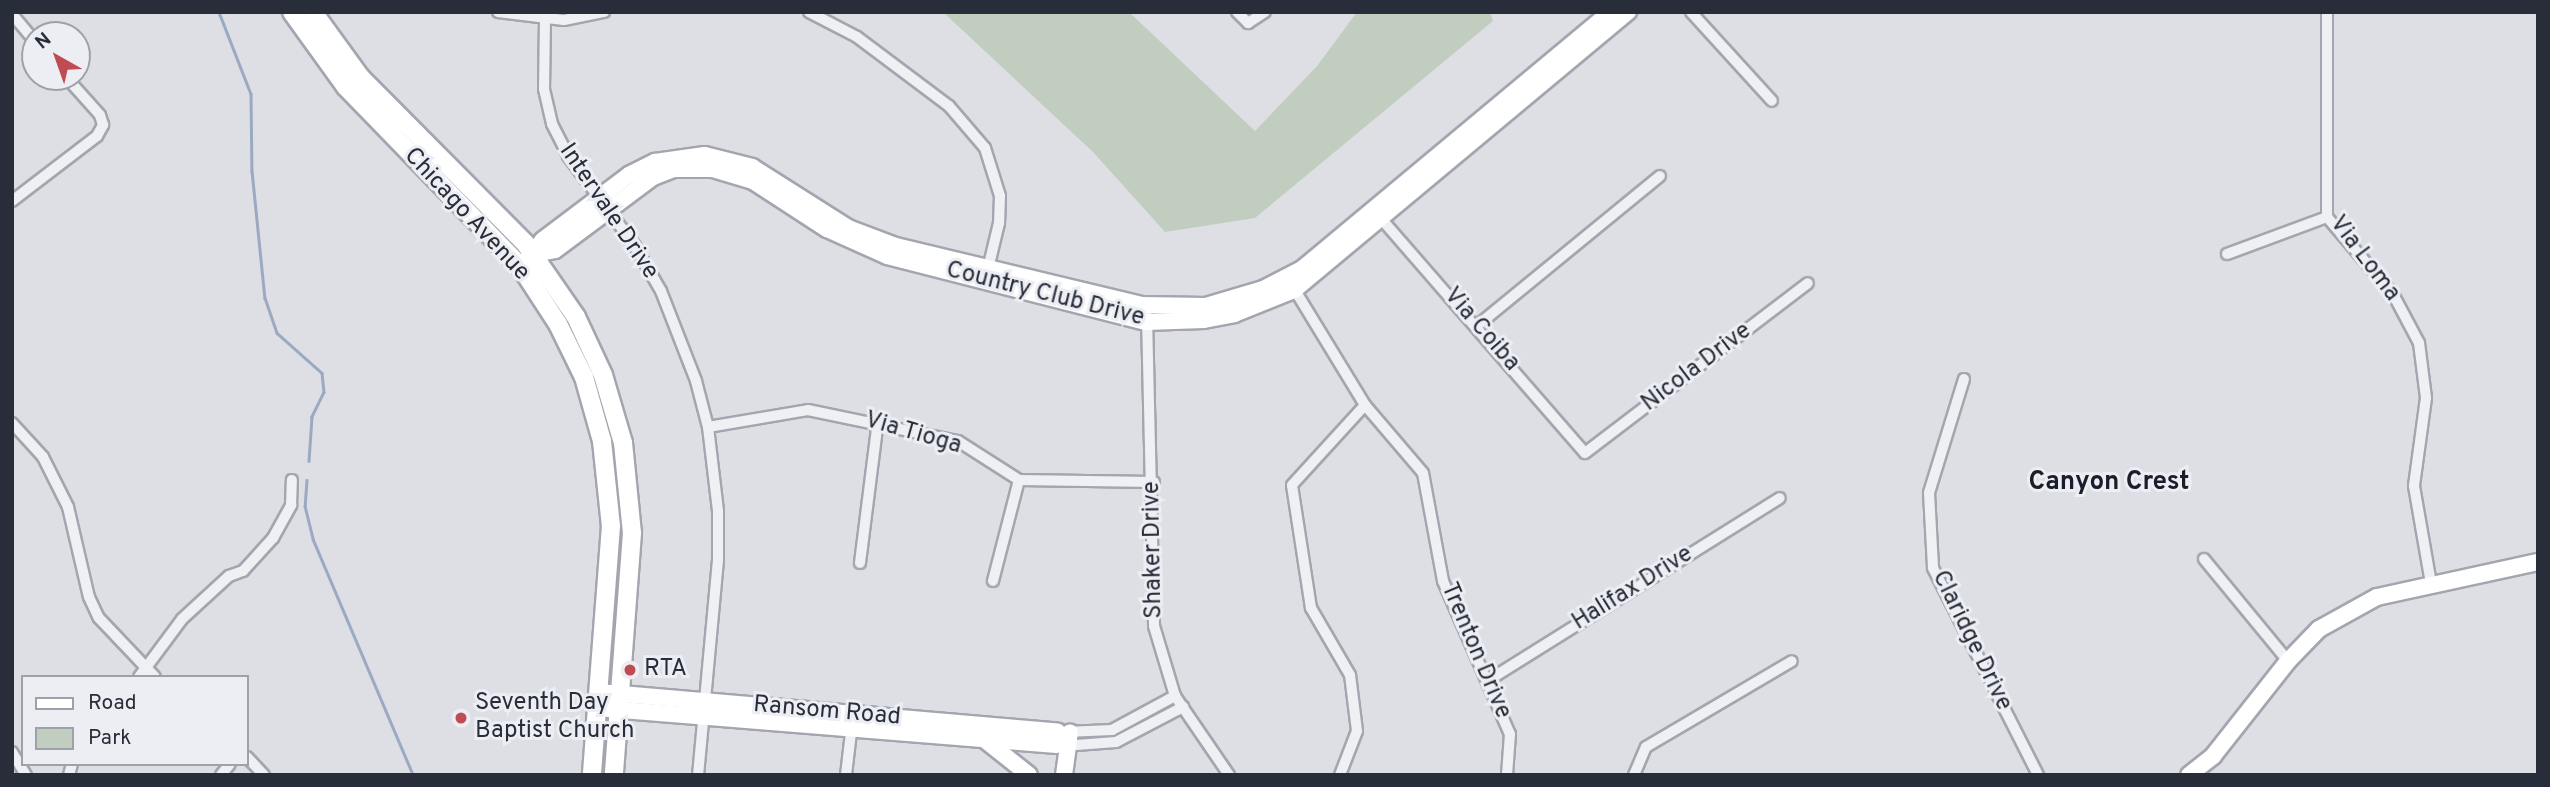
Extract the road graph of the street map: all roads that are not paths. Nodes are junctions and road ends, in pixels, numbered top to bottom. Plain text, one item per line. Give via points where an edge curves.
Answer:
1 (292, 12) edge
2 (313, 12) edge
3 (498, 12) edge
4 (604, 12) edge
5 (809, 12) edge
6 (1237, 12) edge
7 (1265, 12) edge
8 (1609, 12) edge
9 (1628, 12) edge
10 (1691, 12) edge
11 (2327, 12) edge
12 (545, 19) junction
13 (79, 91) edge
14 (1772, 101) dead end
15 (1660, 176) dead end
16 (12, 201) edge
17 (603, 203) junction
18 (1377, 215) junction
19 (2327, 217) junction
20 (2227, 254) dead end
21 (527, 261) junction
22 (987, 272) junction
23 (1808, 283) dead end
24 (1291, 284) junction
25 (1147, 314) junction
26 (1478, 325) junction
27 (1964, 379) dead end
28 (1364, 405) junction
29 (878, 421) junction
30 (12, 423) edge
31 (708, 427) junction
32 (1585, 453) joint
33 (292, 480) dead end
34 (1019, 480) junction
35 (1154, 482) junction
36 (1780, 498) dead end
37 (2204, 559) dead end
38 (2538, 562) edge
39 (860, 563) dead end
40 (993, 581) dead end
41 (2431, 583) junction
42 (1792, 661) dead end
43 (2288, 661) junction
44 (147, 675) edge
45 (1487, 681) junction
46 (1175, 696) junction
47 (597, 700) junction
48 (618, 703) junction
49 (1183, 707) junction
50 (704, 711) junction
51 (853, 721) junction
52 (1055, 738) junction
53 (983, 739) junction
54 (12, 752) edge
55 (248, 758) edge
56 (1027, 773) edge
57 (26, 775) edge
58 (264, 775) edge
59 (592, 775) edge
60 (614, 775) edge
61 (698, 775) edge
62 (846, 775) edge
63 (1064, 775) edge
64 (1229, 775) edge
65 (1340, 775) edge
66 (1507, 775) edge
67 (1634, 775) edge
68 (2038, 775) edge
69 (2189, 775) edge

1 - 21 main road, Chicago Avenue via 346,87
2 - 21 main road, Chicago Avenue via 360,77
3 - 12 street
4 - 12 street
5 - 22 street via 857,37 968,123 985,148 1000,196
6 - 7 street via 1248,23
8 - 18 street, Country Club Drive
9 - 18 street, Country Club Drive
10 - 14 street
11 - 19 street, Via Loma
12 - 17 street, Intervale Drive via 544,89 552,124 568,156
13 - 16 street via 100,115 103,125 97,136
15 - 26 street
17 - 21 street, Country Club Drive via 543,240
17 - 22 street, Country Club Drive via 674,169 734,173 856,245
17 - 31 street, Intervale Drive via 661,291 692,369
18 - 24 street, Country Club Drive
18 - 26 street, Via Coiba
19 - 20 street
19 - 41 street, Via Loma via 2393,294 2419,343 2426,398 2414,486
21 - 47 main road, Chicago Avenue via 584,377 602,441 611,526
21 - 48 main road, Chicago Avenue via 576,317 603,375 623,443 632,533
22 - 25 street, Country Club Drive
23 - 32 street, Nicola Drive
24 - 25 street, Country Club Drive via 1234,314
24 - 28 street, Trenton Drive
25 - 35 street, Shaker Drive
26 - 32 street, Via Coiba
27 - 68 street, Claridge Drive via 1929,493 1933,568
28 - 45 street, Trenton Drive via 1423,473 1443,581
28 - 65 street via 1292,485 1311,608 1350,675 1357,731
29 - 31 street, Via Tioga via 808,410
29 - 34 street, Via Tioga via 958,441
29 - 39 street
30 - 44 street via 43,457 68,507 89,597 99,618
31 - 50 street, Intervale Drive via 718,511 718,561
33 - 44 street via 291,505 273,538 243,571 229,576 183,620
34 - 35 street
34 - 40 street
35 - 46 street, Shaker Drive via 1154,626
36 - 45 street, Halifax Drive
37 - 43 street
38 - 41 street
41 - 43 street via 2377,597 2319,629
42 - 67 street via 1646,747
43 - 69 street via 2213,756
45 - 66 street, Trenton Drive via 1510,734
46 - 49 street, Shaker Drive
46 - 52 street via 1112,730
47 - 48 street, Ransom Road
47 - 59 main road, Chicago Avenue
48 - 50 street, Ransom Road
48 - 60 main road, Chicago Avenue
49 - 52 street via 1135,736 1099,746
49 - 64 street, Shaker Drive
50 - 51 street, Ransom Road
50 - 61 street, Intervale Drive
51 - 52 street, Ransom Road
51 - 53 street, Ransom Road
51 - 62 street
52 - 53 street, Ransom Road
52 - 56 street
52 - 63 street
53 - 56 street
54 - 57 street
55 - 58 street

